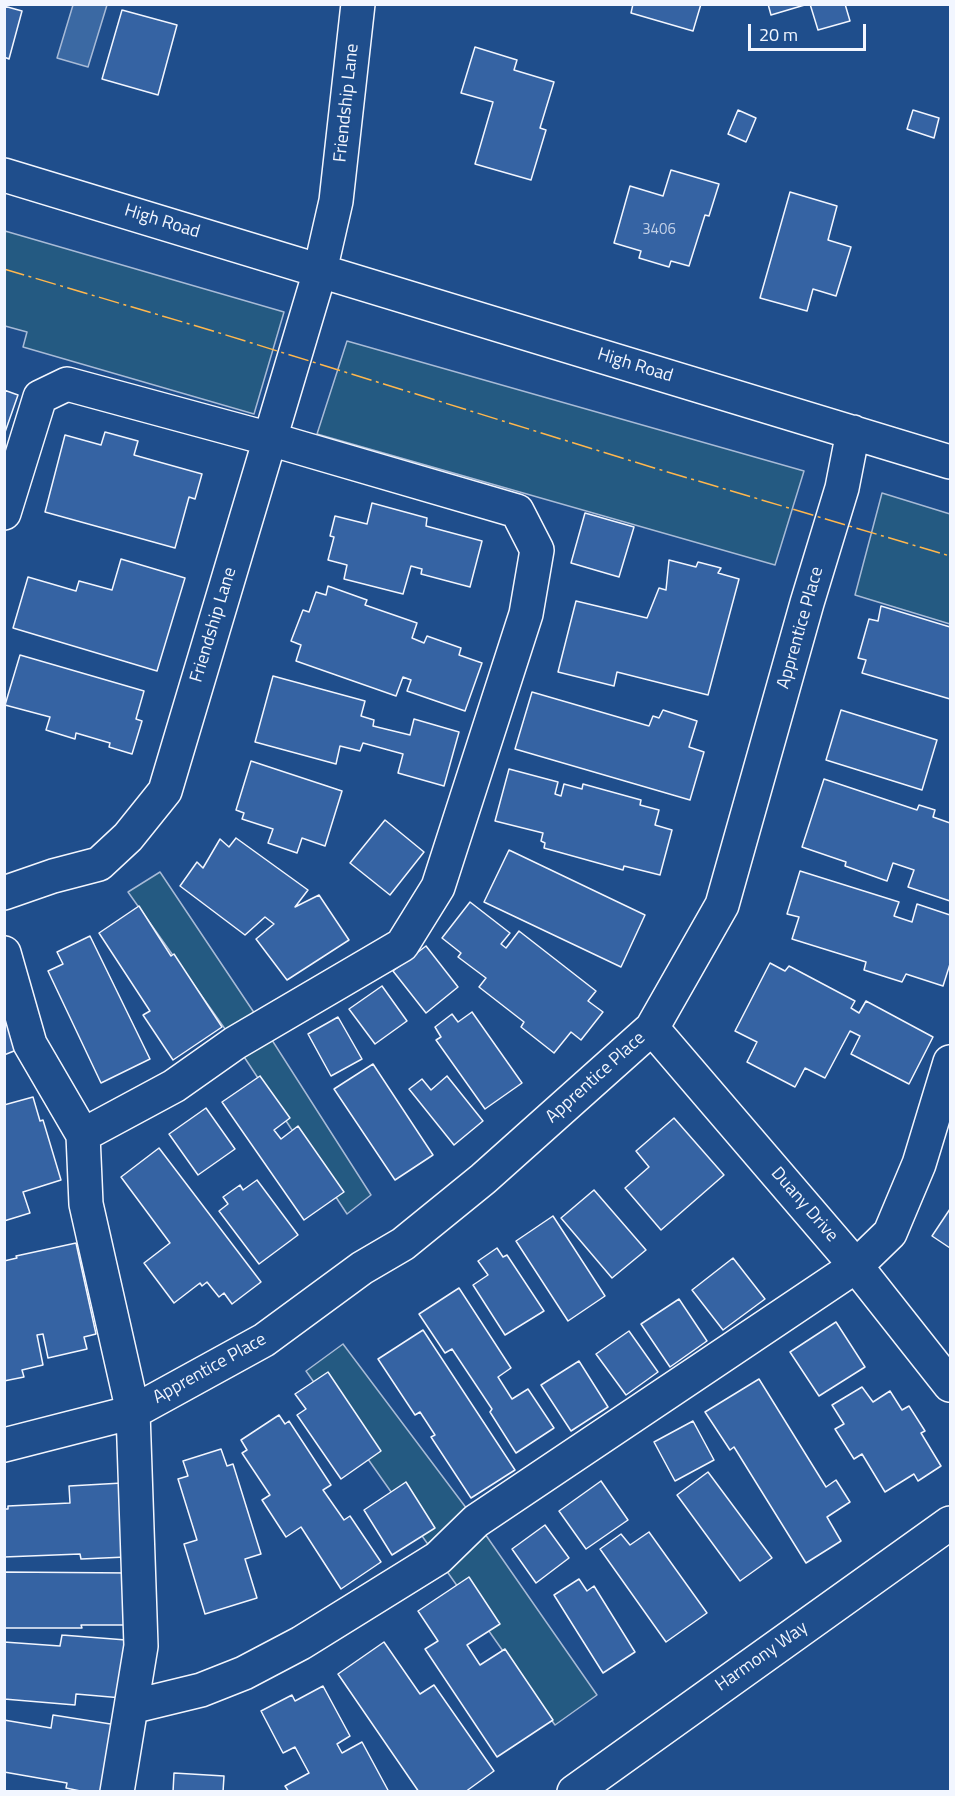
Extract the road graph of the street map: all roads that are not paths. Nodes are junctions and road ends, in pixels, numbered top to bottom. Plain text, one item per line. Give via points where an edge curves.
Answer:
1 (358, 4) edge
2 (4, 175) edge
3 (320, 271) junction
4 (853, 432) junction
5 (270, 439) junction
6 (951, 462) edge
7 (4, 513) edge
8 (4, 892) edge
9 (4, 953) edge
10 (652, 1028) junction
11 (951, 1062) edge
12 (83, 1135) junction
13 (856, 1266) junction
14 (951, 1385) edge
15 (133, 1412) junction
16 (4, 1445) edge
17 (951, 1523) edge
18 (130, 1707) junction
19 (117, 1791) edge
20 (574, 1791) edge

1 - 3 street, Friendship Lane via 336,201
2 - 3 street, High Road
3 - 4 street, High Road
3 - 5 street, Friendship Lane
4 - 6 street, High Road
4 - 10 street, Apprentice Place via 842,488 722,905
5 - 7 street via 67,384 40,397
5 - 8 street, Friendship Lane via 165,792 128,837 99,864
5 - 12 street via 517,511 537,550 526,614 438,887 402,945 235,1043 174,1086
9 - 12 street via 30,1044
10 - 13 street, Duany Drive
10 - 15 street, Apprentice Place via 483,1179 403,1244 362,1268 264,1340
11 - 13 street via 919,1164 890,1233
12 - 15 street via 86,1204
13 - 14 street, Duany Drive
13 - 18 street via 476,1521 438,1558 301,1643 244,1674 201,1690
15 - 16 street, Apprentice Place
15 - 18 street via 141,1646
17 - 20 street, Harmony Way
18 - 19 street

